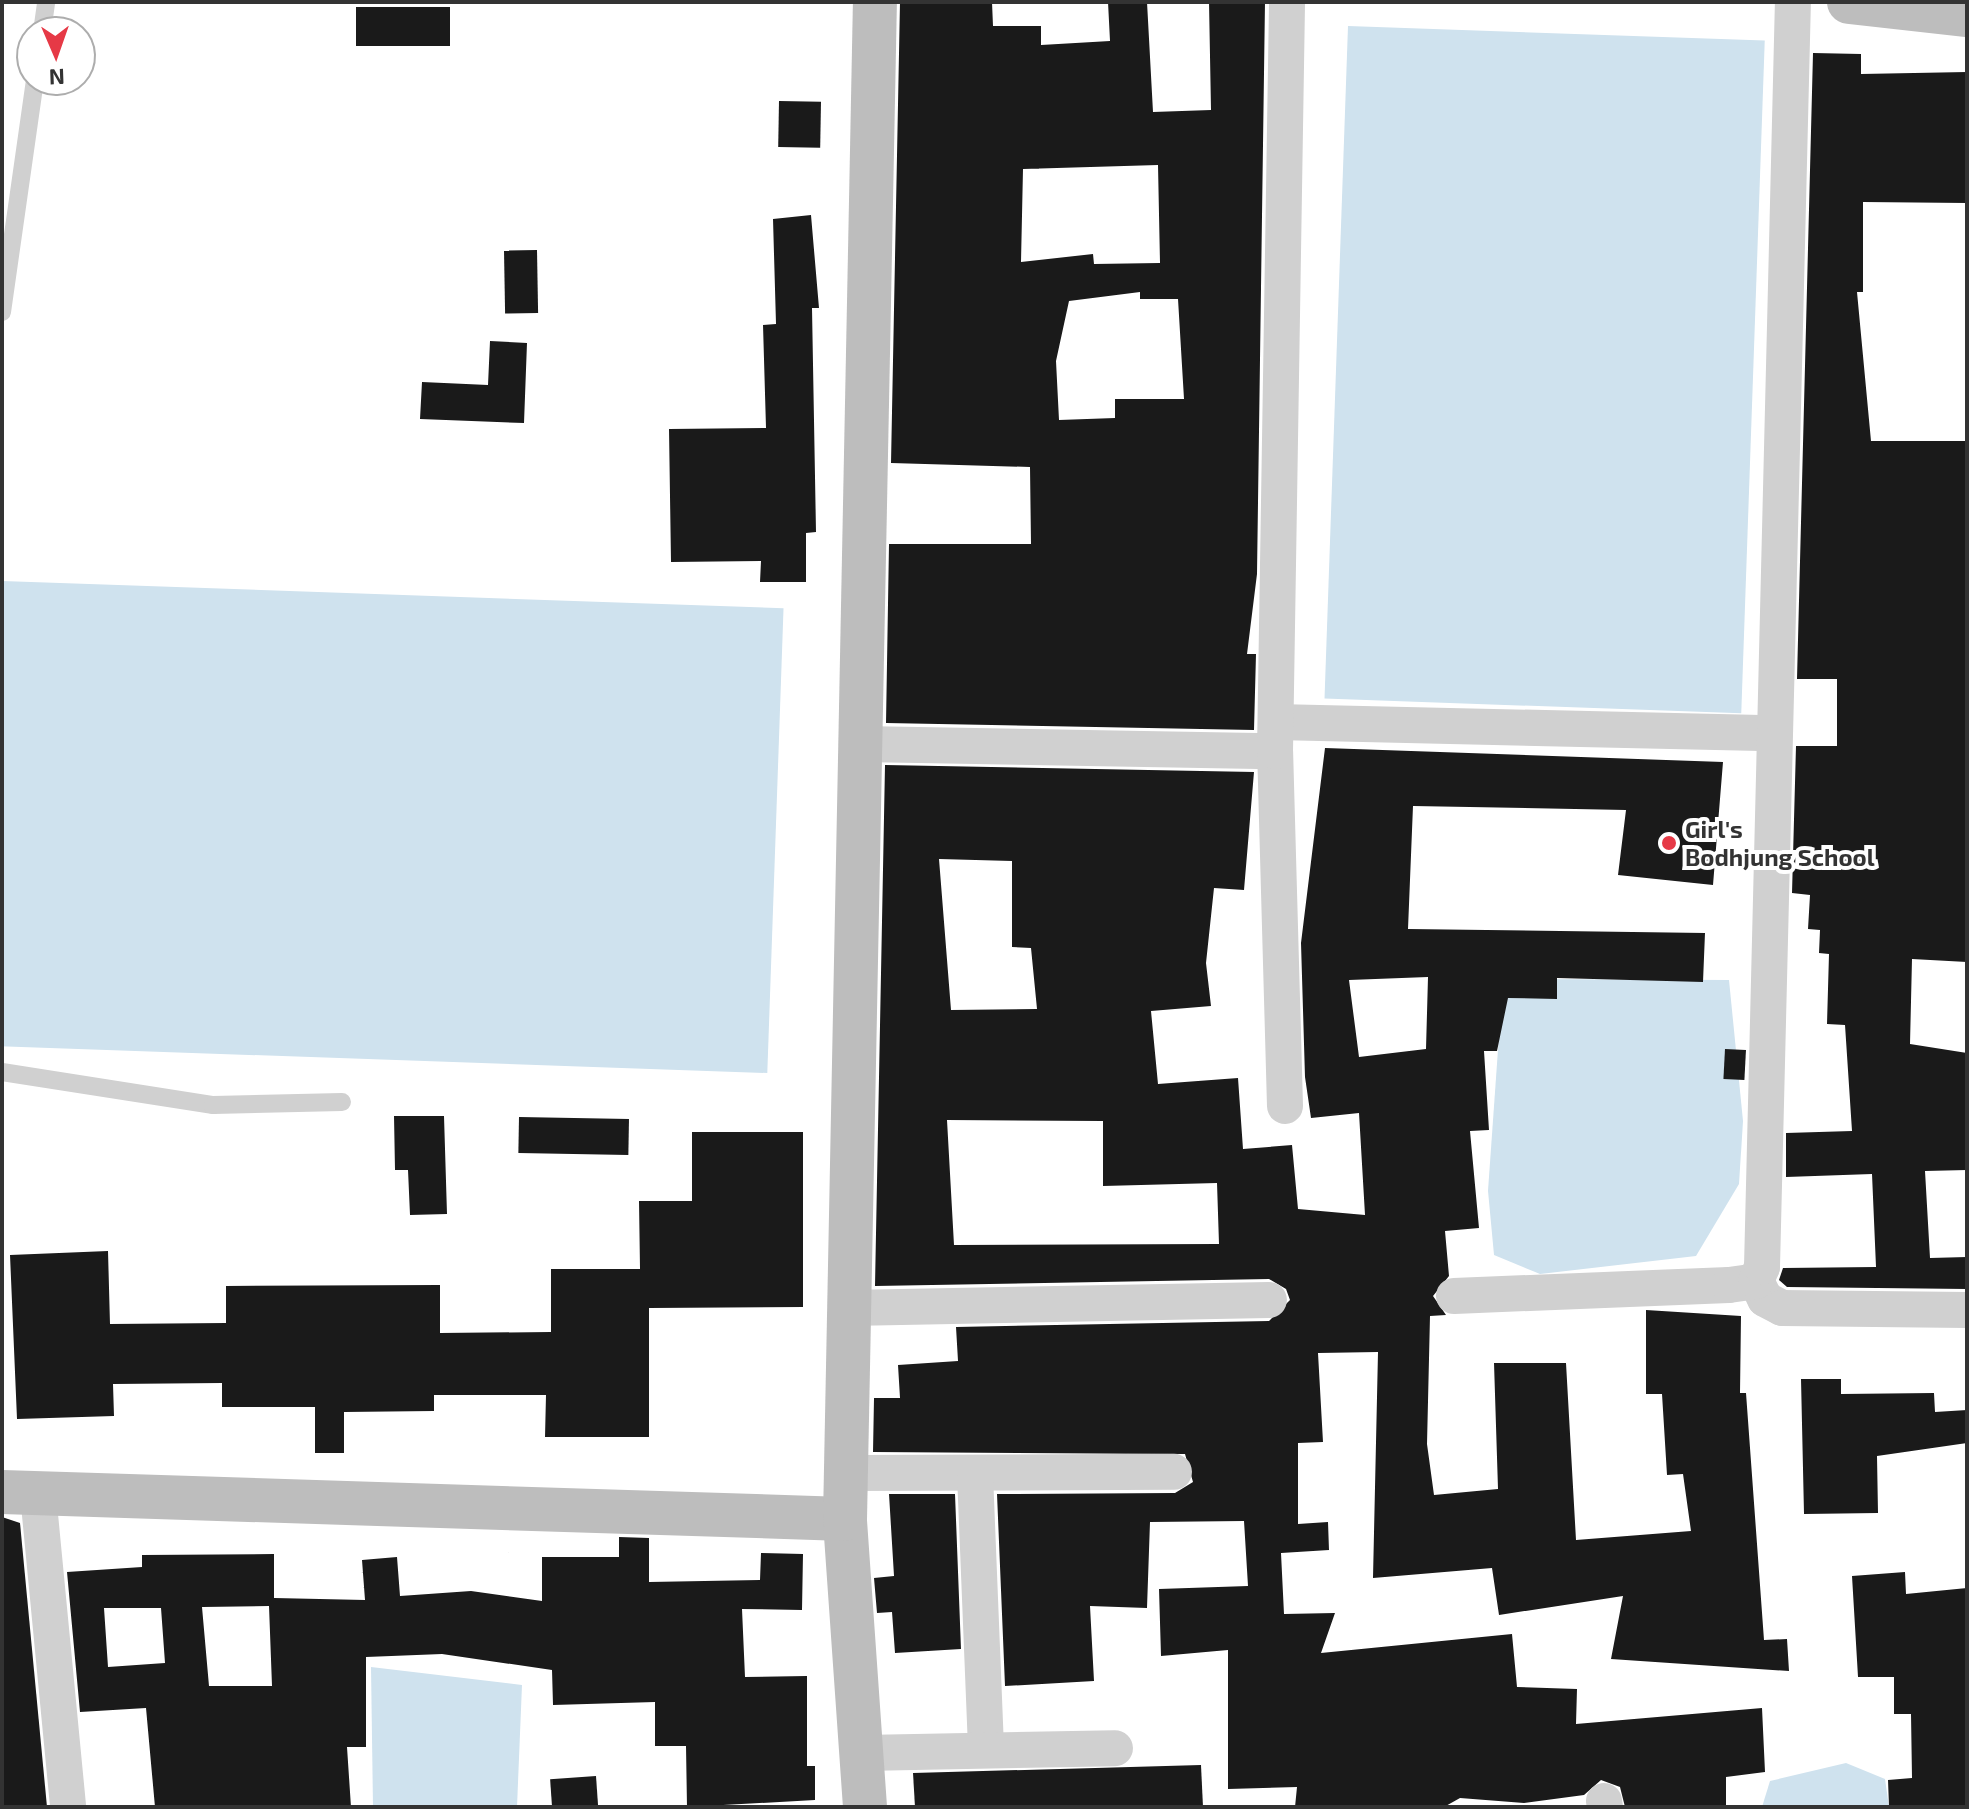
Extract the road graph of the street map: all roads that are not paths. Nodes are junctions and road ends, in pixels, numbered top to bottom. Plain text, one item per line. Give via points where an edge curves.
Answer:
1 (875, 2) edge
2 (1287, 2) edge
3 (1793, 2) edge
4 (1849, 2) edge
5 (1967, 15) edge
6 (33, 96) edge
7 (2, 312) edge
8 (1772, 733) junction
9 (1275, 737) junction
10 (861, 744) junction
11 (2, 1072) edge
12 (342, 1102) dead end
13 (1285, 1106) dead end
14 (1756, 1281) junction
15 (1454, 1296) dead end
16 (1269, 1300) dead end
17 (849, 1308) junction
18 (1967, 1310) edge
19 (1174, 1472) dead end
20 (848, 1473) junction
21 (975, 1474) junction
22 (20, 1493) edge
23 (845, 1519) junction
24 (986, 1748) junction
25 (1115, 1748) dead end
26 (863, 1753) junction
27 (68, 1806) edge
28 (865, 1807) edge

1 - 10 street
2 - 9 street
3 - 8 street
4 - 5 street
6 - 7 lane
8 - 9 street
8 - 14 street via 1768,1152
9 - 10 street
9 - 13 street
10 - 17 street
11 - 12 lane via 213,1105
14 - 15 street
14 - 18 street via 1765,1299 1782,1308
16 - 17 street
17 - 20 street
19 - 21 street
20 - 21 street
20 - 23 street
21 - 24 street
22 - 23 street
22 - 27 street
23 - 26 street
24 - 25 street
24 - 26 street
26 - 28 street

